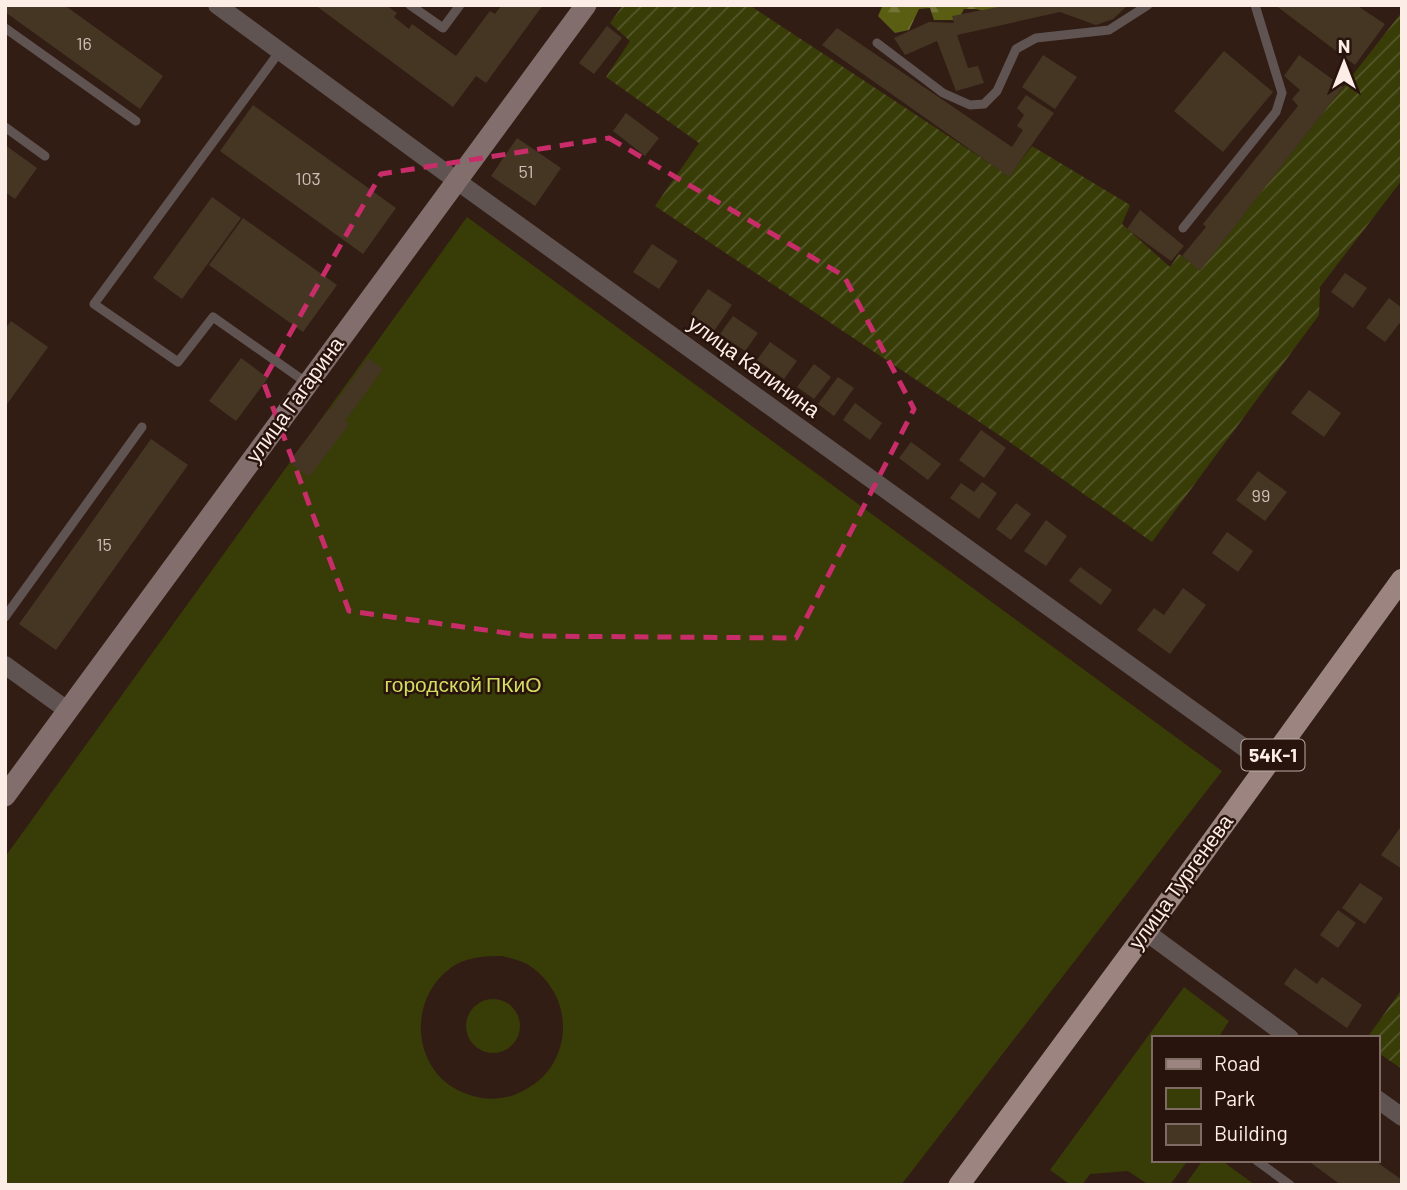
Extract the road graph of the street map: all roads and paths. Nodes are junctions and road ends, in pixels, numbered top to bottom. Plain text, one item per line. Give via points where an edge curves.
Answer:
1 (218, 5) edge
2 (410, 5) edge
3 (460, 5) edge
4 (586, 5) edge
5 (1148, 5) edge
6 (1255, 5) edge
7 (5, 28) edge
8 (877, 43) dead end
9 (280, 51) junction
10 (136, 121) dead end
11 (5, 127) edge
12 (45, 156) dead end
13 (457, 181) junction
14 (1183, 228) dead end
15 (307, 383) junction
16 (142, 428) dead end
17 (1402, 579) edge
18 (5, 617) edge
19 (5, 665) edge
20 (67, 710) junction
21 (1267, 764) junction
22 (5, 796) edge
23 (1146, 932) junction
24 (1286, 1036) edge
25 (1379, 1100) edge
26 (1402, 1116) edge
27 (1259, 1162) edge
28 (958, 1185) edge
29 (1290, 1185) edge

1 - 9 street, улица Калинина
2 - 3 lane via 443,28
4 - 13 street, улица Гагарина
5 - 8 lane via 1109,30 1036,38 1016,49 997,91 984,104 970,105 943,93
6 - 14 lane via 1282,93 1276,113
7 - 10 lane
9 - 13 street, улица Калинина
9 - 15 lane via 94,304 178,362 213,317
11 - 12 lane
13 - 15 street, улица Гагарина
13 - 21 street, улица Калинина
15 - 20 street, улица Гагарина
16 - 18 lane
17 - 21 main road, улица Тургенева / 54К-1
19 - 20 street
20 - 22 street, улица Гагарина
21 - 23 main road, улица Тургенева / 54К-1
23 - 24 street
23 - 28 main road, улица Тургенева / 54К-1
25 - 26 street
27 - 29 lane

